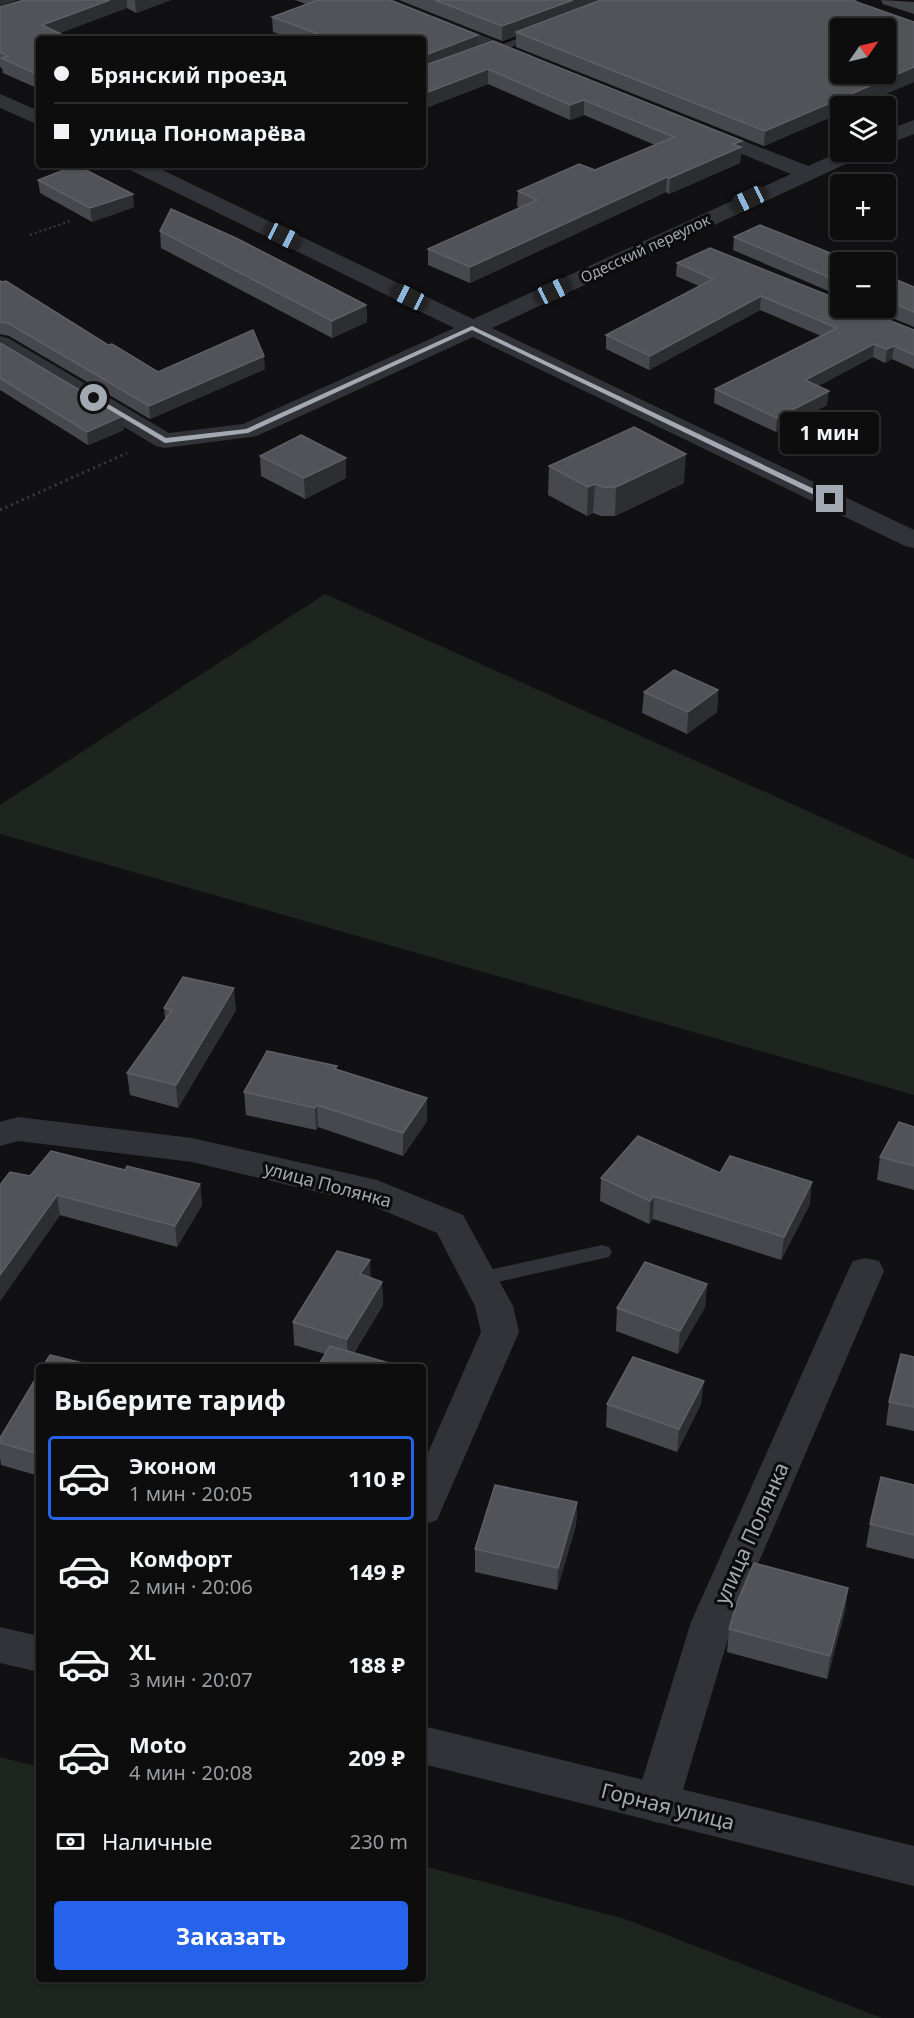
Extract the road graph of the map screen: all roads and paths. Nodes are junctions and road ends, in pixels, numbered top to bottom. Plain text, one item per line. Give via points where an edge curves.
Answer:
1 (377, 0) edge
2 (890, 0) edge
3 (914, 8) edge
4 (550, 29) edge
5 (498, 49) junction
6 (477, 57) edge
7 (542, 67) edge
8 (0, 100) edge
9 (36, 118) edge
10 (685, 124) edge
11 (914, 126) edge
12 (896, 134) edge
13 (833, 162) edge
14 (141, 168) edge
15 (807, 173) junction
16 (70, 221) dead end
17 (30, 235) dead end
18 (673, 235) junction
19 (704, 248) edge
20 (472, 328) junction
21 (0, 343) edge
22 (165, 441) junction
23 (0, 510) edge
24 (914, 540) edge
25 (0, 1134) edge
26 (602, 1252) dead end
27 (866, 1271) dead end
28 (480, 1279) junction
29 (426, 1502) edge
30 (0, 1645) edge
31 (36, 1653) edge
32 (426, 1746) edge
33 (657, 1803) junction
34 (914, 1866) edge

1 - 5 street
2 - 3 main road
4 - 5 lane
5 - 6 lane
5 - 7 street
8 - 9 street
10 - 15 street
11 - 12 street
13 - 15 street, Одесский переулок
14 - 20 street
15 - 18 street, Одесский переулок
16 - 17 path
18 - 19 street
18 - 20 street, Одесский переулок
20 - 22 street, Одесский переулок via 248,431
20 - 24 street
21 - 22 street
22 - 23 path via 116,457
25 - 28 street, улица Полянка via 18,1129 192,1150 377,1193 450,1224
26 - 28 lane
27 - 33 street, улица Полянка via 712,1622
28 - 29 street, улица Полянка via 494,1306 500,1332
30 - 31 street
32 - 33 street, Горная улица
33 - 34 street, Горная улица

